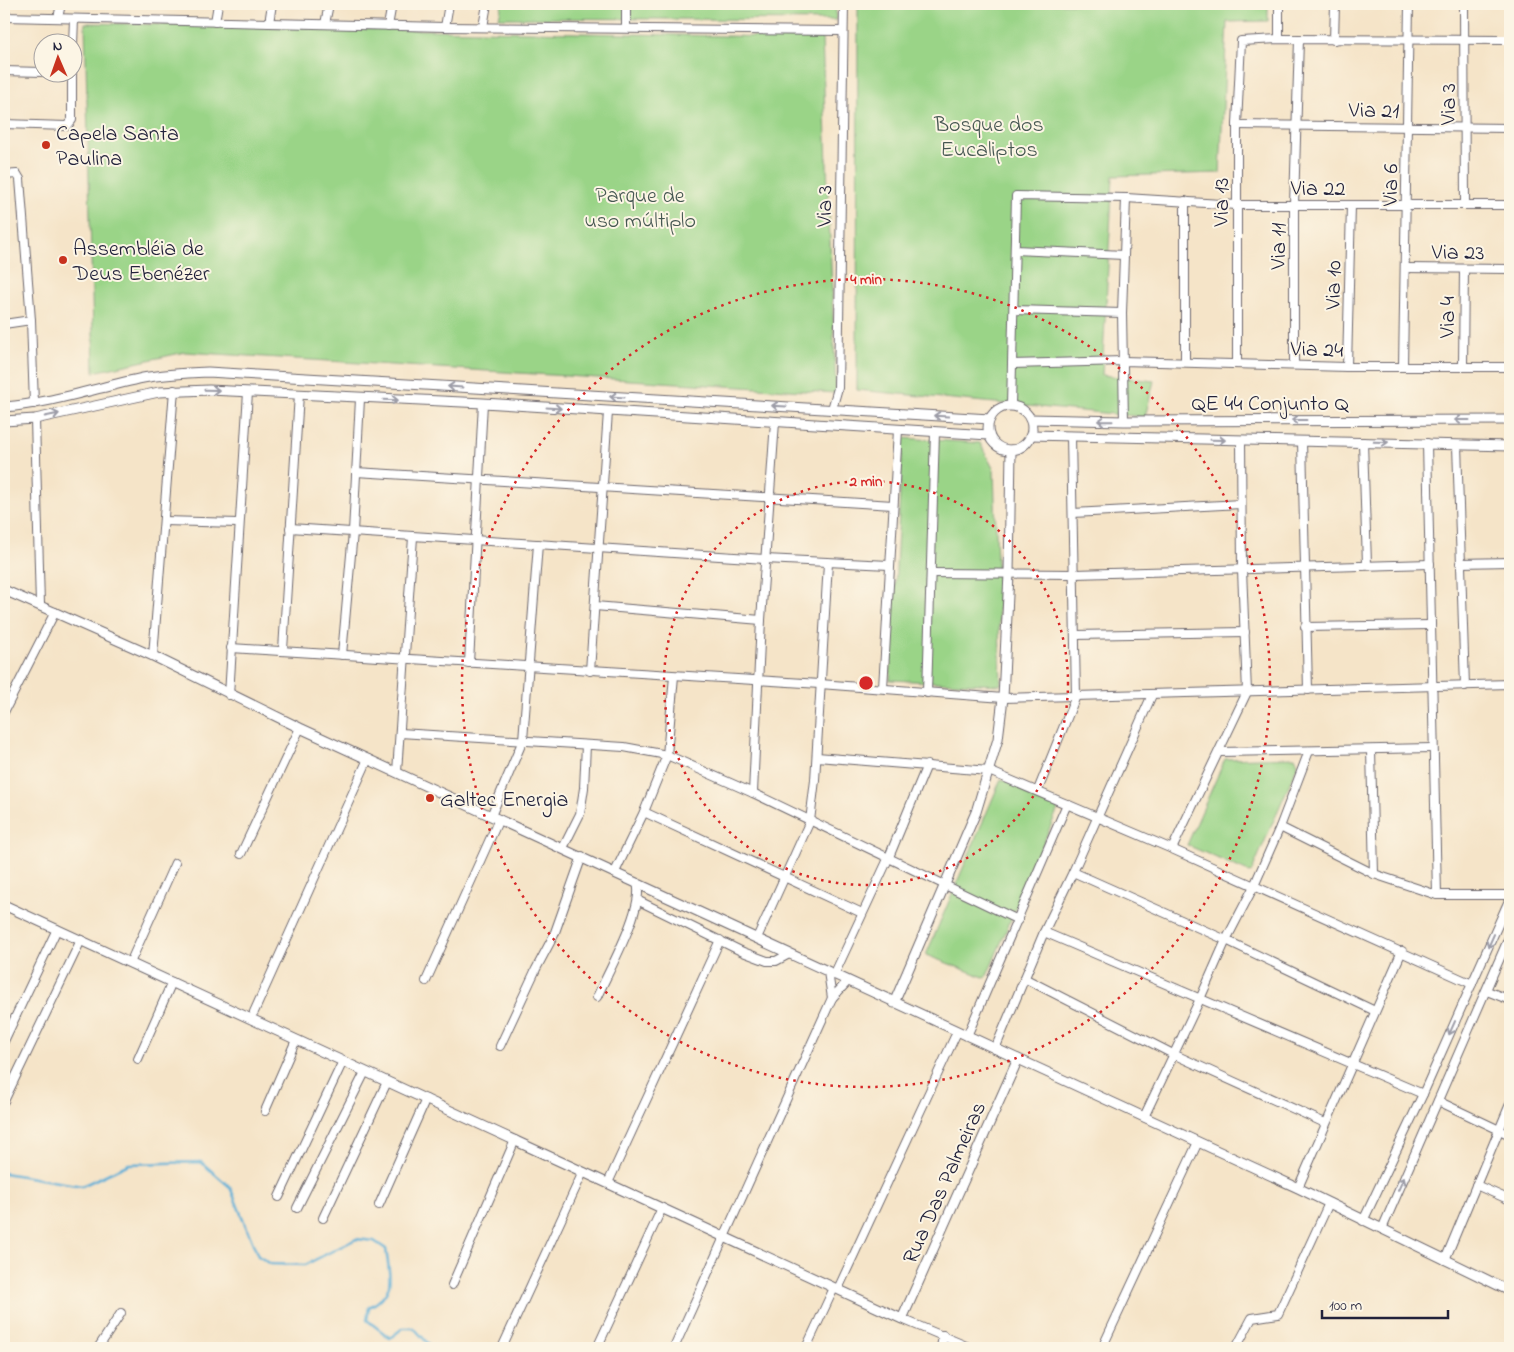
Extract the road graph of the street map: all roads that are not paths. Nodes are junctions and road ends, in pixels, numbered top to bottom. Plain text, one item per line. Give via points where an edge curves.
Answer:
1 (61, 4) edge
2 (218, 4) edge
3 (272, 4) edge
4 (329, 4) edge
5 (392, 4) edge
6 (449, 4) edge
7 (487, 4) edge
8 (626, 4) edge
9 (844, 4) edge
10 (1279, 4) edge
11 (1334, 4) edge
12 (1409, 4) edge
13 (1464, 4) edge
14 (4, 17) edge
15 (58, 18) junction
16 (74, 19) junction
17 (215, 22) junction
18 (269, 23) junction
19 (325, 24) junction
20 (388, 26) junction
21 (445, 27) junction
22 (483, 27) junction
23 (626, 28) junction
24 (843, 30) junction
25 (73, 32) edge
26 (1279, 39) junction
27 (1299, 39) junction
28 (1334, 40) junction
29 (1409, 40) junction
30 (1464, 40) junction
31 (1510, 40) edge
32 (4, 71) edge
33 (32, 72) edge
34 (72, 82) edge
35 (4, 124) edge
36 (1237, 125) junction
37 (1296, 126) junction
38 (1407, 127) junction
39 (1464, 127) junction
40 (1510, 128) edge
41 (4, 175) edge
42 (1126, 198) junction
43 (1185, 201) junction
44 (1237, 205) junction
45 (1294, 205) junction
46 (1351, 205) junction
47 (1406, 205) junction
48 (1465, 205) junction
49 (1510, 205) edge
50 (1015, 250) junction
51 (1124, 255) junction
52 (1405, 268) junction
53 (1464, 269) junction
54 (1510, 269) edge
55 (1014, 310) junction
56 (1122, 312) junction
57 (31, 320) junction
58 (4, 324) edge
59 (1123, 361) junction
60 (1184, 362) junction
61 (1012, 364) junction
62 (1237, 364) junction
63 (1294, 364) junction
64 (1464, 366) junction
65 (1348, 367) junction
66 (1404, 367) junction
67 (1510, 367) edge
68 (108, 387) junction
69 (95, 390) junction
70 (174, 390) junction
71 (248, 392) junction
72 (299, 394) junction
73 (360, 399) junction
74 (113, 401) junction
75 (692, 402) junction
76 (482, 403) junction
77 (703, 403) junction
78 (34, 404) junction
79 (99, 405) junction
80 (1011, 406) junction
81 (4, 407) edge
82 (832, 409) junction
83 (608, 412) junction
84 (691, 416) junction
85 (702, 417) junction
86 (35, 419) junction
87 (990, 419) junction
88 (1030, 419) junction
89 (1510, 420) edge
90 (4, 421) edge
91 (1124, 421) junction
92 (775, 422) junction
93 (898, 430) junction
94 (935, 432) junction
95 (989, 435) junction
96 (1031, 435) junction
97 (1071, 436) junction
98 (1241, 440) junction
99 (1302, 441) junction
100 (1363, 442) junction
101 (1427, 443) junction
102 (1457, 444) junction
103 (1510, 446) edge
104 (1011, 450) junction
105 (356, 472) junction
106 (480, 480) junction
107 (602, 486) junction
108 (770, 497) junction
109 (1241, 504) junction
110 (893, 505) junction
111 (1073, 513) junction
112 (164, 521) junction
113 (238, 523) junction
114 (290, 528) junction
115 (353, 532) junction
116 (413, 537) junction
117 (475, 540) junction
118 (538, 544) junction
119 (600, 548) junction
120 (765, 559) junction
121 (1510, 562) edge
122 (828, 563) junction
123 (1460, 563) junction
124 (1367, 564) junction
125 (1430, 564) junction
126 (889, 565) junction
127 (1306, 566) junction
128 (1242, 570) junction
129 (931, 572) junction
130 (1010, 574) junction
131 (1075, 574) junction
132 (4, 590) edge
133 (40, 605) junction
134 (596, 606) junction
135 (55, 612) junction
136 (761, 620) junction
137 (1431, 624) junction
138 (1305, 627) junction
139 (1244, 632) junction
140 (1075, 635) junction
141 (231, 648) junction
142 (283, 650) junction
143 (342, 655) junction
144 (153, 656) junction
145 (405, 660) junction
146 (469, 663) junction
147 (529, 667) junction
148 (590, 671) junction
149 (674, 676) junction
150 (758, 681) junction
151 (820, 684) junction
152 (1510, 684) edge
153 (1465, 686) junction
154 (1434, 687) junction
155 (883, 688) junction
156 (1308, 690) junction
157 (927, 692) junction
158 (1247, 692) junction
159 (229, 694) junction
160 (1152, 695) junction
161 (1076, 696) junction
162 (1003, 698) junction
163 (4, 712) edge
164 (300, 728) junction
165 (400, 733) junction
166 (523, 740) junction
167 (586, 744) junction
168 (1433, 748) junction
169 (1371, 750) junction
170 (1309, 751) junction
171 (1219, 752) junction
172 (667, 756) junction
173 (817, 757) junction
174 (368, 759) junction
175 (927, 765) junction
176 (989, 771) junction
177 (397, 772) junction
178 (1038, 790) junction
179 (753, 793) junction
180 (1067, 804) junction
181 (644, 812) junction
182 (495, 817) junction
183 (1096, 817) junction
184 (810, 821) junction
185 (1280, 827) junction
186 (564, 848) junction
187 (1172, 849) junction
188 (241, 854) dead end
189 (582, 856) junction
190 (888, 857) junction
191 (175, 863) dead end
192 (615, 872) junction
193 (1073, 872) junction
194 (1374, 874) junction
195 (785, 878) junction
196 (637, 882) junction
197 (1254, 886) junction
198 (945, 887) junction
199 (1437, 894) junction
200 (1510, 896) edge
201 (639, 901) junction
202 (4, 904) edge
203 (862, 913) junction
204 (1018, 920) junction
205 (57, 929) junction
206 (1044, 932) junction
207 (1510, 935) edge
208 (757, 938) junction
209 (81, 940) junction
210 (720, 940) junction
211 (1226, 940) junction
212 (1402, 951) junction
213 (789, 954) junction
214 (130, 962) junction
215 (831, 974) junction
216 (1026, 979) junction
217 (426, 981) dead end
218 (848, 981) junction
219 (172, 982) junction
220 (1472, 984) junction
221 (1487, 991) junction
222 (597, 997) dead end
223 (832, 998) junction
224 (1200, 999) junction
225 (1510, 1000) edge
226 (894, 1003) junction
227 (1375, 1011) junction
228 (254, 1012) dead end
229 (957, 1032) junction
230 (966, 1036) junction
231 (296, 1040) junction
232 (4, 1041) edge
233 (500, 1046) dead end
234 (995, 1049) junction
235 (1442, 1053) junction
236 (1172, 1054) junction
237 (138, 1059) dead end
238 (1018, 1059) junction
239 (343, 1061) junction
240 (1456, 1061) junction
241 (1351, 1065) junction
242 (365, 1072) junction
243 (387, 1082) junction
244 (1423, 1094) junction
245 (426, 1099) junction
246 (4, 1101) edge
247 (1438, 1101) junction
248 (1510, 1104) edge
249 (265, 1112) dead end
250 (1144, 1117) junction
251 (1325, 1123) junction
252 (1499, 1130) junction
253 (1510, 1135) edge
254 (515, 1140) junction
255 (1198, 1142) junction
256 (583, 1172) junction
257 (608, 1183) junction
258 (1476, 1185) junction
259 (1298, 1188) junction
260 (280, 1197) dead end
261 (1510, 1200) edge
262 (1329, 1203) junction
263 (379, 1205) dead end
264 (297, 1208) dead end
265 (662, 1208) junction
266 (323, 1218) dead end
267 (1363, 1221) junction
268 (1382, 1229) junction
269 (724, 1237) junction
270 (1446, 1260) junction
271 (452, 1285) dead end
272 (836, 1288) junction
273 (1510, 1291) edge
274 (121, 1313) dead end
275 (902, 1319) junction
276 (943, 1335) junction
277 (98, 1348) edge
278 (502, 1348) edge
279 (597, 1348) edge
280 (674, 1348) edge
281 (806, 1348) edge
282 (941, 1348) edge
283 (972, 1348) edge
284 (1102, 1348) edge
285 (1236, 1348) edge

1 - 15 street
2 - 17 street
3 - 18 street
4 - 19 street
5 - 20 street
6 - 21 street
7 - 22 street
8 - 23 street
9 - 24 street, Via 3
10 - 26 street
11 - 28 street
12 - 29 street, Via 6
13 - 30 street, Via 3
14 - 15 street
15 - 16 street
16 - 17 street
16 - 25 street
17 - 18 street
18 - 19 street
19 - 20 street
20 - 21 street
21 - 22 street
22 - 23 street
23 - 24 street
24 - 82 street, Via 3 via 838,388
26 - 27 street
26 - 36 street, Via 13 via 1240,40
27 - 28 street
27 - 37 street, Via 11
28 - 29 street
29 - 30 street
29 - 38 street, Via 6
30 - 31 street
30 - 39 street, Via 3
32 - 33 street
34 - 35 street via 72,120 67,126
36 - 37 street, Via 21
36 - 44 street, Via 13
37 - 38 street, Via 21
37 - 45 street, Via 11
38 - 39 street, Via 21
38 - 47 street, Via 6
39 - 40 street, Via 21
39 - 48 street, Via 3
41 - 57 street via 17,174 20,179
42 - 43 street, Via 22
42 - 50 street, Via 22 via 1016,196
42 - 51 street
43 - 44 street, Via 22
43 - 60 street
44 - 45 street, Via 22
44 - 62 street, Via 13
45 - 46 street, Via 22
45 - 63 street, Via 11
46 - 47 street, Via 22
46 - 65 street, Via 10
47 - 48 street, Via 22
47 - 52 street, Via 6
48 - 49 street, Via 22
50 - 51 street
50 - 55 street
51 - 56 street
52 - 53 street, Via 23
52 - 66 street, Via 6
53 - 54 street, Via 23
53 - 64 street, Via 4
55 - 56 street
55 - 61 street
56 - 59 street
57 - 58 street
57 - 78 street
59 - 60 street, Via 24
59 - 61 street, Via 24
59 - 91 street
60 - 62 street, Via 24
61 - 80 street
62 - 63 street, Via 24
63 - 65 street, Via 24
64 - 66 street, Via 24
64 - 67 street, Via 24
65 - 66 street, Via 24
68 - 69 street
68 - 74 street
75 -> 68 street via 208,372 172,374
69 - 78 street
69 - 79 street
70 -> 71 street
70 - 74 street
70 - 112 street
71 - 72 street
71 - 113 street
72 - 73 street
72 - 114 street
73 -> 76 street
73 - 105 street
74 - 79 street
75 - 77 street
75 - 84 street
76 -> 83 street
76 - 106 street
82 -> 77 street
77 - 85 street
78 - 81 street
86 -> 79 street
80 - 87 street via 999,409
80 - 88 street via 1024,411
87 -> 82 street
83 - 84 street
83 - 107 street
84 - 85 street
85 - 92 street
86 - 90 street
86 - 133 street
87 - 95 street
91 -> 88 street, QE 44 Conjunto Q
88 - 96 street
89 -> 91 street, QE 44 Conjunto Q
92 - 93 street
92 - 108 street
93 - 94 street
93 - 110 street
94 - 95 street
94 - 129 street
95 - 104 street via 997,446
96 - 97 street, QE 44 Conjunto Q
96 - 104 street via 1024,445
97 -> 98 street, QE 44 Conjunto Q
97 - 111 street
98 - 99 street, QE 44 Conjunto Q
98 - 109 street
99 - 100 street, QE 44 Conjunto Q
99 - 127 street
100 -> 101 street, QE 44 Conjunto Q
100 - 124 street
101 - 102 street, QE 44 Conjunto Q
101 - 125 street
102 - 103 street, QE 44 Conjunto Q
102 - 123 street
104 - 130 street
105 - 106 street
105 - 115 street
106 - 107 street
106 - 117 street
107 - 108 street
107 - 119 street
108 - 110 street
108 - 120 street
109 - 111 street
109 - 128 street
110 - 126 street
111 - 131 street
112 - 113 street
112 - 144 street
113 - 141 street
114 - 115 street
114 - 142 street
115 - 116 street
115 - 143 street
116 - 117 street
116 - 145 street
117 - 118 street
117 - 146 street
118 - 119 street
118 - 147 street
119 - 120 street
119 - 134 street
120 - 122 street
120 - 136 street
121 - 123 street
122 - 126 street
122 - 151 street
123 - 153 street
124 - 125 street
124 - 127 street
125 - 137 street
126 - 155 street
127 - 128 street
127 - 138 street
128 - 131 street
128 - 139 street
129 - 130 street
129 - 157 street
130 - 131 street
130 - 162 street
131 - 140 street
132 - 133 street
133 - 135 street
134 - 136 street
134 - 148 street
135 - 144 street
135 - 163 street
136 - 150 street
137 - 138 street
137 - 154 street
138 - 156 street
139 - 140 street
139 - 158 street
140 - 161 street
141 - 142 street
141 - 159 street
142 - 143 street
143 - 145 street
144 - 159 street
145 - 146 street
145 - 165 street
146 - 147 street
147 - 148 street
147 - 166 street
148 - 149 street
149 - 150 street
149 - 172 street
150 - 151 street
150 - 179 street
151 - 155 street
151 - 173 street
152 - 153 street
153 - 154 street
154 - 156 street
154 - 168 street
155 - 157 street
156 - 158 street
157 - 162 street
158 - 160 street
158 - 171 street
159 - 164 street
160 - 161 street
160 - 183 street
161 - 162 street
161 - 178 street
162 - 176 street via 998,739
164 - 174 street
164 - 188 street
165 - 166 street
165 - 177 street
166 - 167 street
166 - 182 street
167 - 172 street via 624,747
167 - 186 street via 580,814
168 - 169 street
168 - 199 street
169 - 170 street
169 - 194 street
170 - 171 street
170 - 185 street
171 - 187 street
172 - 179 street
172 - 181 street
173 - 175 street
173 - 184 street
174 - 177 street
174 - 228 street
175 - 176 street
175 - 190 street
176 - 178 street
176 - 198 street
177 - 182 street
178 - 180 street
179 - 184 street
180 - 183 street
180 - 204 street
181 - 192 street
181 - 195 street
182 - 186 street
182 - 217 street
183 - 187 street
183 - 193 street
184 - 190 street
184 - 195 street
185 - 194 street
185 - 197 street
186 - 189 street
187 - 197 street
189 - 192 street
189 - 233 street via 554,935
190 - 198 street
190 - 203 street
191 - 214 street
192 - 196 street
193 - 206 street
193 - 211 street
194 - 199 street
195 - 203 street
195 - 208 street
196 - 201 street
196 - 208 street
197 - 211 street
197 - 212 street
198 - 204 street
198 - 226 street
199 - 200 street
200 -> 220 street
201 - 210 street
201 - 222 street
202 - 205 street
203 - 215 street
204 - 230 street
205 - 209 street
205 - 232 street
206 - 216 street
206 - 224 street
207 - 221 street
208 - 213 street
209 - 214 street
209 - 246 street
210 - 213 street via 766,961 776,961
210 - 257 street
211 - 224 street
211 - 227 street
212 - 220 street
212 - 227 street
213 - 215 street
214 - 219 street
215 - 218 street
215 - 223 street
216 - 234 street
216 - 236 street
218 - 223 street
218 - 226 street
219 - 231 street
219 - 237 street
220 -> 235 street
221 - 225 street
221 - 240 street
223 - 269 street
224 - 236 street
224 - 241 street
226 - 229 street
227 - 241 street
229 - 230 street
229 - 272 street
230 - 234 street
231 - 239 street
231 - 249 street
234 - 238 street
235 - 240 street via 1443,1060
235 - 244 street
236 - 250 street
236 - 251 street
238 - 250 street
238 - 275 street, Rua Das Palmeiras
239 - 242 street
239 - 260 street
240 - 247 street
241 - 244 street
241 - 251 street
242 - 243 street
242 - 264 street
243 - 245 street
243 - 266 street
244 - 267 street
245 - 254 street
245 - 263 street
247 - 252 street
268 -> 247 street
248 - 252 street
250 - 255 street
251 - 259 street
252 - 253 street
252 - 258 street
254 - 256 street
254 - 271 street
255 - 259 street
255 - 284 street
256 - 257 street
256 - 278 street
257 - 265 street
258 - 261 street
258 - 270 street
259 - 262 street
262 - 267 street
262 - 285 street via 1278,1314 1252,1318
265 - 269 street
265 - 279 street
267 - 268 street
268 - 270 street
269 - 272 street
269 - 280 street
270 - 273 street
272 - 275 street
272 - 281 street
274 - 277 street
275 - 276 street
276 - 282 street
276 - 283 street

